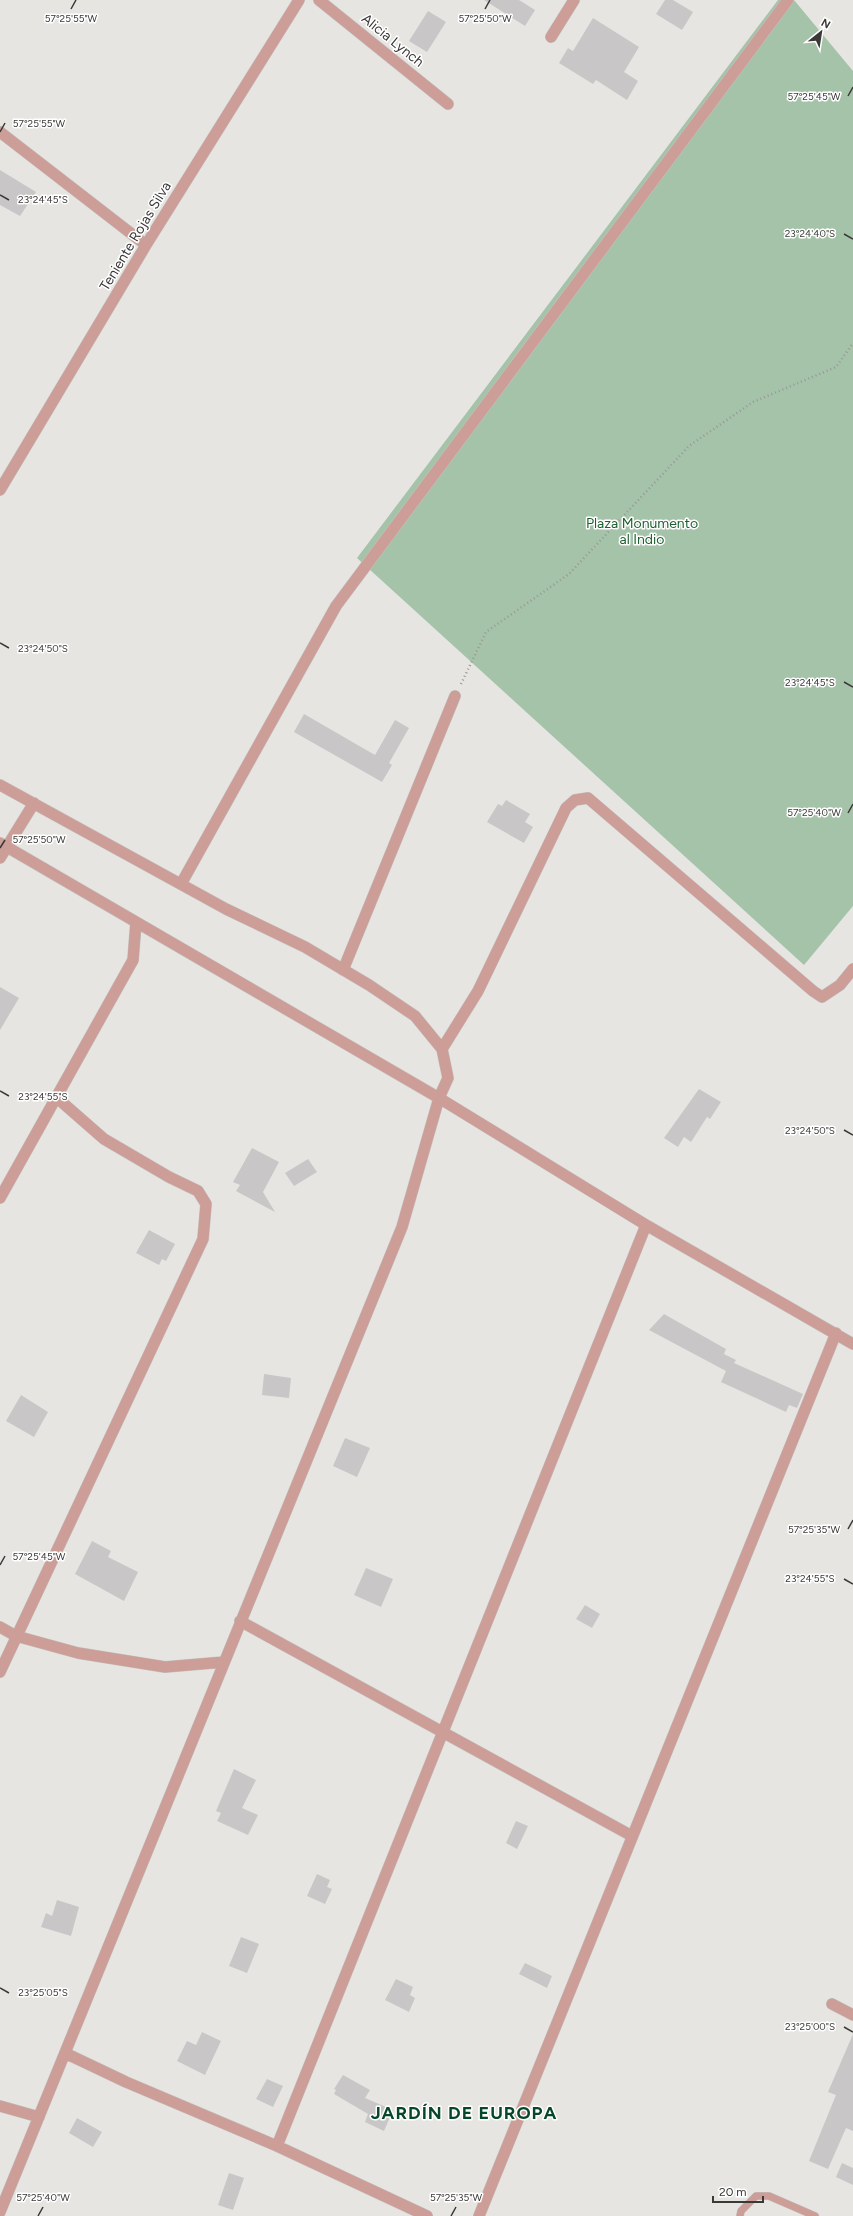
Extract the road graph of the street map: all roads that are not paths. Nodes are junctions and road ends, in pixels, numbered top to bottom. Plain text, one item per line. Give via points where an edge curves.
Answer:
1 (298, 0) edge
2 (319, 0) edge
3 (574, 0) edge
4 (788, 0) edge
5 (551, 37) dead end
6 (448, 104) dead end
7 (0, 132) edge
8 (146, 246) junction
9 (0, 490) edge
10 (455, 696) road end
11 (0, 785) edge
12 (34, 803) junction
13 (3, 845) edge
14 (0, 858) edge
15 (182, 884) junction
16 (136, 922) junction
17 (343, 970) junction
18 (853, 970) edge
19 (442, 1049) junction
20 (56, 1097) junction
21 (440, 1098) junction
22 (0, 1198) edge
23 (646, 1225) junction
24 (836, 1333) junction
25 (853, 1344) edge
26 (240, 1621) junction
27 (0, 1627) edge
28 (16, 1636) junction
29 (224, 1662) junction
30 (0, 1672) edge
31 (442, 1732) junction
32 (632, 1836) junction
33 (832, 2004) dead end
34 (853, 2015) edge
35 (65, 2053) junction
36 (0, 2106) edge
37 (39, 2117) junction
38 (277, 2146) junction
39 (0, 2212) edge
40 (427, 2216) edge
41 (479, 2216) edge
42 (740, 2216) edge
43 (815, 2216) edge

1 - 8 street, Teniente Rojas Silva
2 - 6 street, Alicia Lynch
3 - 5 street
4 - 15 street via 336,606
7 - 8 street
8 - 9 street, Teniente Rojas Silva
10 - 17 street
11 - 12 street
12 - 13 street
12 - 15 street
13 - 14 street
13 - 16 street
15 - 17 street
16 - 20 street via 133,960
16 - 21 street
17 - 19 street via 415,1016
18 - 19 street via 840,985 822,996 813,992 588,798 575,800 566,808 478,991
19 - 21 street via 448,1078
20 - 22 street
20 - 28 street via 104,1139 169,1177 198,1190 206,1204 204,1232 203,1239
21 - 23 street
21 - 26 street via 402,1227
23 - 24 street
23 - 31 street
24 - 25 street
24 - 32 street
26 - 29 street
26 - 31 street
27 - 28 street
28 - 29 street via 78,1653 165,1667
28 - 30 street
29 - 35 street
31 - 32 street
31 - 38 street
32 - 41 street
33 - 34 street
35 - 37 street
35 - 38 street via 126,2082
36 - 37 street
37 - 39 street
38 - 40 street
42 - 43 lane via 756,2196 769,2196

